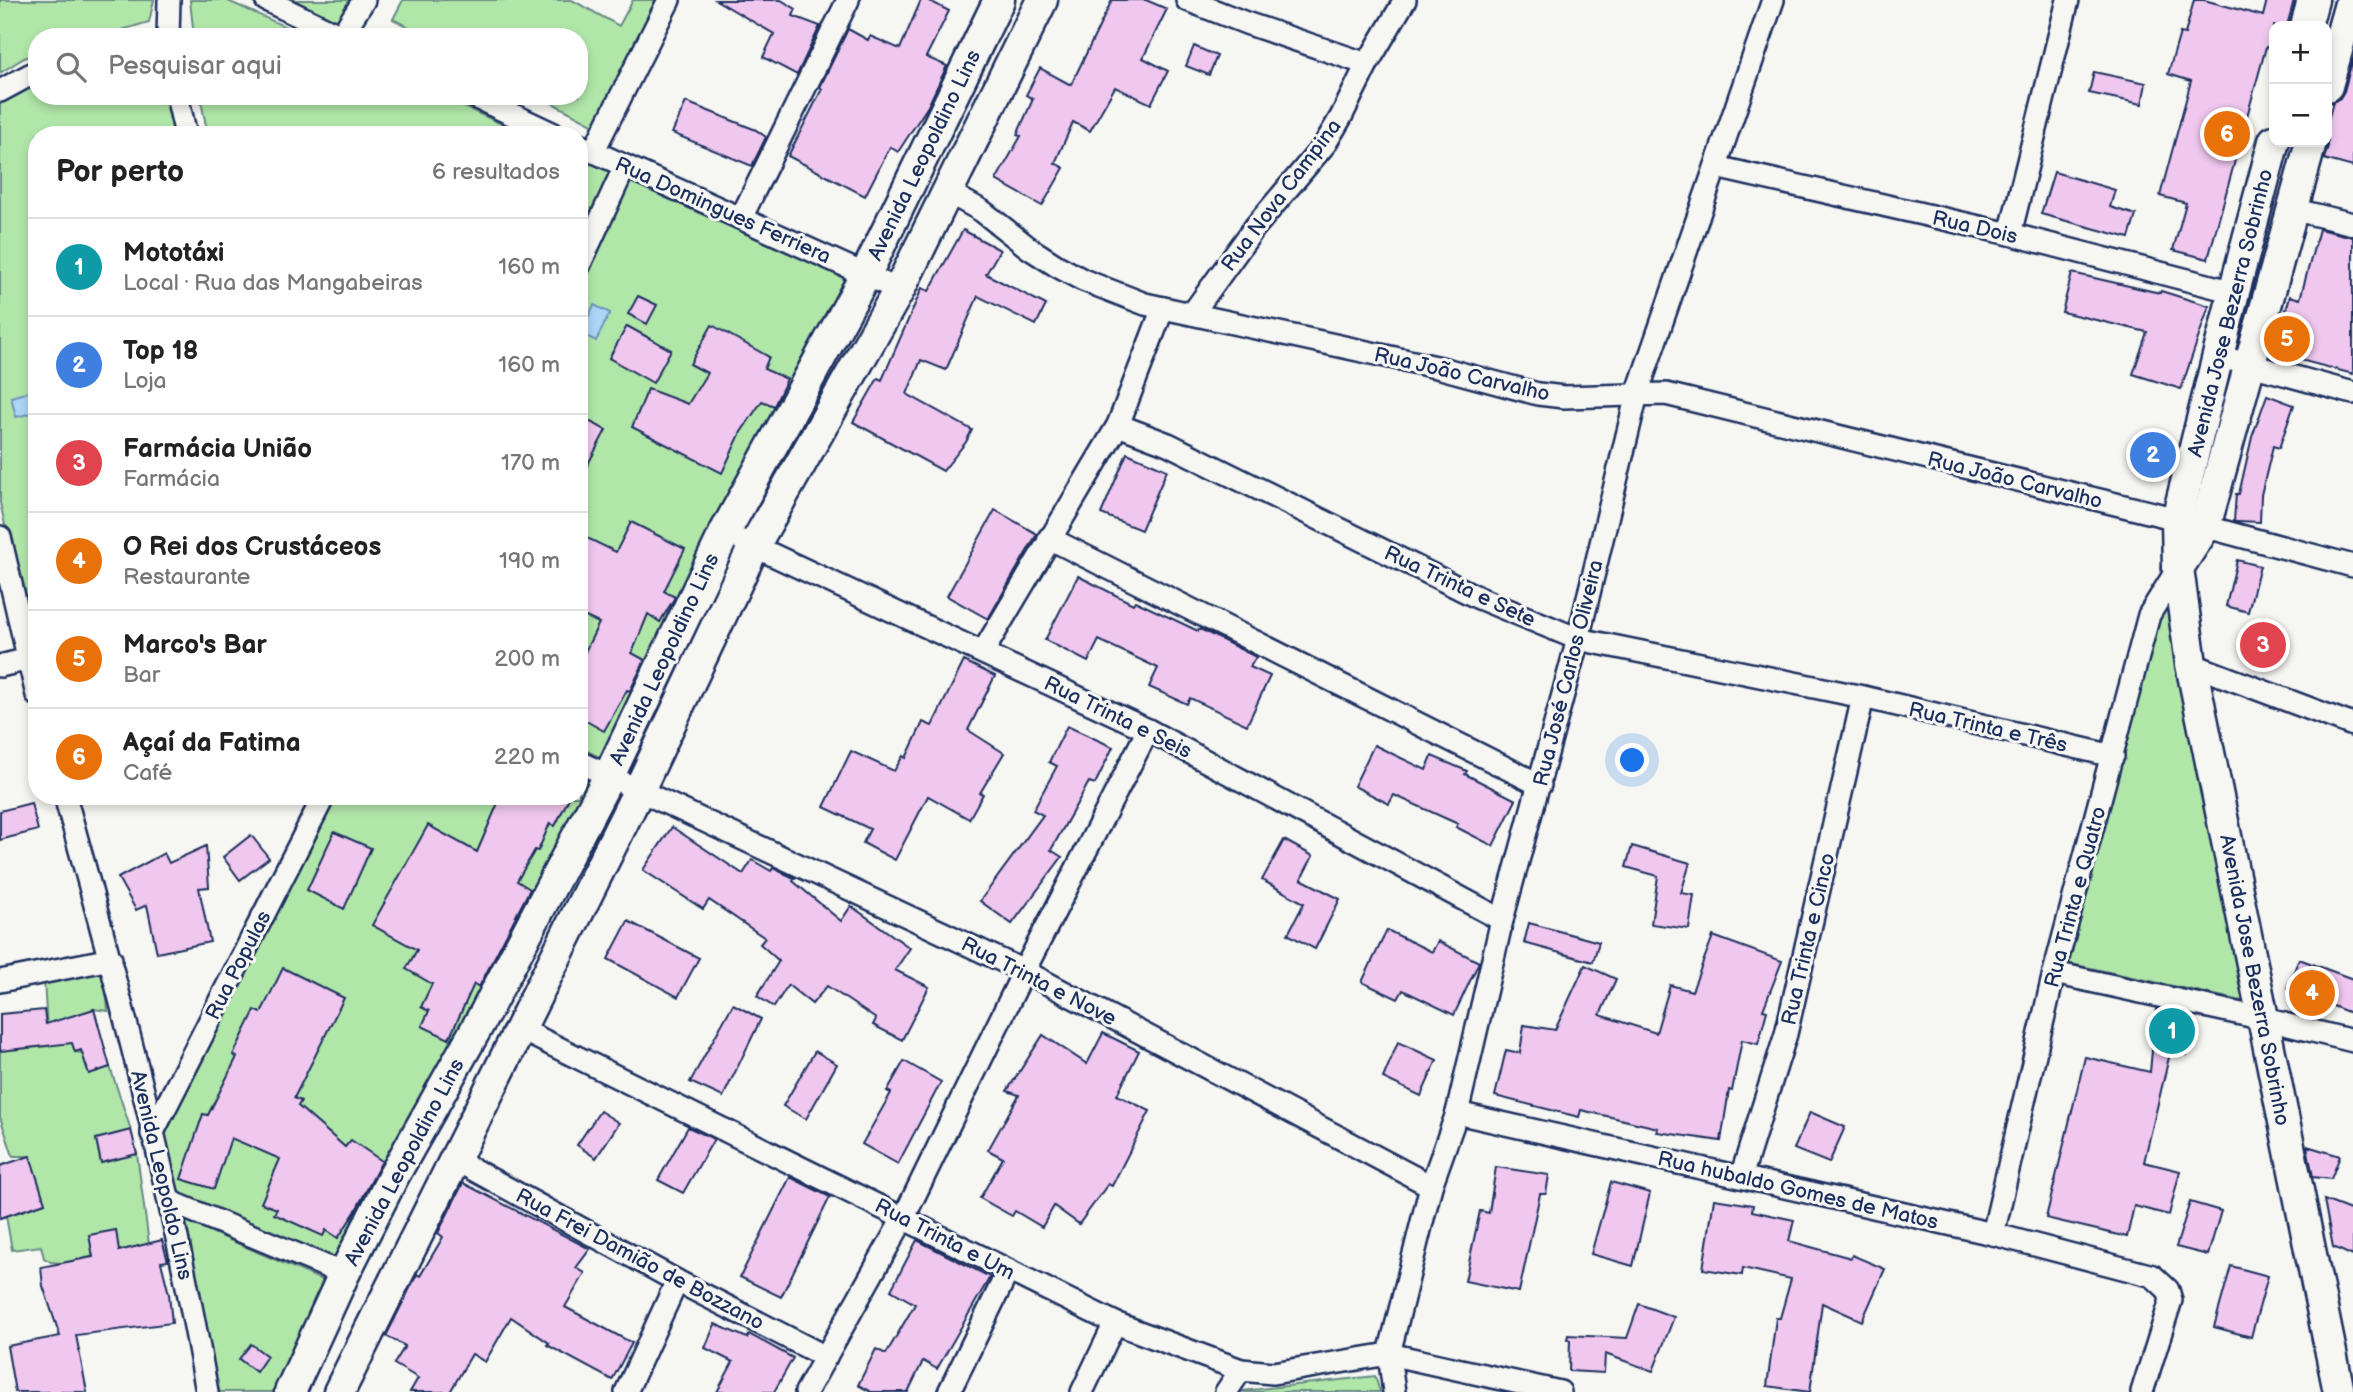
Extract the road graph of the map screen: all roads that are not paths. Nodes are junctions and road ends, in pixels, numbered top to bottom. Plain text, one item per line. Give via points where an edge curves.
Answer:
1 (169, 0) edge
2 (266, 0) edge
3 (364, 0) edge
4 (669, 0) edge
5 (848, 0) edge
6 (999, 0) edge
7 (1042, 0) edge
8 (1187, 0) edge
9 (1405, 0) edge
10 (1773, 0) edge
11 (2068, 0) edge
12 (2313, 0) edge
13 (2351, 0) edge
14 (2307, 21) edge
15 (167, 28) edge
16 (325, 28) edge
17 (347, 28) edge
18 (2345, 51) edge
19 (1367, 64) junction
20 (28, 76) edge
21 (2328, 84) edge
22 (0, 91) edge
23 (179, 105) edge
24 (492, 105) edge
25 (184, 126) edge
26 (537, 126) edge
27 (588, 144) edge
28 (2272, 147) edge
29 (2310, 147) edge
30 (588, 149) edge
31 (625, 166) junction
32 (1716, 167) junction
33 (948, 192) junction
34 (2292, 209) junction
35 (741, 218) junction
36 (2353, 224) edge
37 (2010, 234) junction
38 (588, 246) edge
39 (866, 274) junction
40 (899, 290) junction
41 (2234, 292) junction
42 (1163, 308) junction
43 (1192, 314) junction
44 (2218, 356) junction
45 (2249, 366) junction
46 (2353, 393) edge
47 (1636, 394) junction
48 (1118, 425) junction
49 (2191, 523) junction
50 (725, 532) junction
51 (0, 537) edge
52 (1049, 538) junction
53 (754, 546) junction
54 (2353, 566) edge
55 (2178, 568) junction
56 (1578, 639) junction
57 (28, 643) edge
58 (983, 652) junction
59 (28, 659) edge
60 (2191, 663) junction
61 (0, 666) edge
62 (1863, 697) junction
63 (2353, 725) edge
64 (1148, 730) junction
65 (2113, 756) junction
66 (588, 766) edge
67 (609, 776) junction
68 (1540, 785) junction
69 (639, 790) junction
70 (68, 805) edge
71 (319, 805) edge
72 (1502, 919) junction
73 (111, 959) junction
74 (1024, 971) junction
75 (2053, 974) junction
76 (0, 981) edge
77 (2264, 1019) junction
78 (520, 1029) junction
79 (2353, 1041) edge
80 (1457, 1113) junction
81 (152, 1134) junction
82 (454, 1160) junction
83 (1741, 1177) junction
84 (1431, 1186) junction
85 (169, 1201) junction
86 (904, 1217) junction
87 (1993, 1234) junction
88 (1008, 1271) junction
89 (344, 1273) junction
90 (677, 1281) junction
91 (1115, 1323) junction
92 (315, 1338) junction
93 (1389, 1354) junction
94 (826, 1357) junction
95 (356, 1358) junction
96 (1241, 1370) junction
97 (207, 1392) edge
98 (290, 1392) edge
99 (339, 1392) edge
100 (626, 1392) edge
101 (806, 1392) edge
102 (949, 1392) edge
103 (1082, 1392) edge
104 (1226, 1392) edge
105 (1394, 1392) edge
106 (1560, 1392) edge
107 (2142, 1392) edge
108 (2339, 1392) edge

1 - 15 street
2 - 16 street
3 - 17 street
4 - 27 street
5 - 35 street
6 - 39 main road, Avenida Leopoldino Lins
7 - 33 main road, Avenida Leopoldino Lins
8 - 19 street
9 - 19 street, Rua Nova Campina
10 - 32 street, Rua José Carlos Oliveira
11 - 37 street
12 - 14 main road
13 - 18 main road
18 - 21 main road
19 - 43 street, Rua Nova Campina via 1325,144 1255,227
20 - 22 street
23 - 25 street
24 - 26 street
28 - 41 main road, Avenida Jose Bezerra Sobrinho
29 - 34 main road, Avenida Jose Bezerra Sobrinho
30 - 31 street, Rua Domingues Ferriera
31 - 35 street, Rua Domingues Ferriera
31 - 38 street
32 - 37 street, Rua Dois
32 - 47 street, Rua José Carlos Oliveira
33 - 40 main road, Avenida Leopoldino Lins
33 - 42 street, Rua João Carvalho via 1083,281
34 - 36 street
34 - 45 main road, Avenida Jose Bezerra Sobrinho
35 - 39 street, Rua Domingues Ferriera
37 - 41 street, Rua Dois
39 - 40 street, Rua Domingues Ferriera
39 - 50 main road, Avenida Leopoldino Lins
40 - 53 main road, Avenida Leopoldino Lins
41 - 44 main road, Avenida Jose Bezerra Sobrinho
42 - 43 street, Rua João Carvalho
42 - 48 street
43 - 47 street, Rua João Carvalho via 1538,394
44 - 45 street
44 - 49 main road, Avenida Jose Bezerra Sobrinho
45 - 46 street
45 - 49 main road, Avenida Jose Bezerra Sobrinho
47 - 49 street, Rua João Carvalho via 1666,394
47 - 56 street, Rua José Carlos Oliveira
48 - 52 street
48 - 56 street, Rua Trinta e Sete via 1168,444 1479,598
49 - 54 street, Rua João Carvalho
49 - 55 main road, Avenida Jose Bezerra Sobrinho
50 - 53 street, Rua Trinta e Seis
50 - 67 main road, Avenida Leopoldino Lins
51 - 57 street
52 - 58 street
52 - 68 street
53 - 58 street, Rua Trinta e Seis
53 - 69 main road, Avenida Leopoldino Lins
55 - 60 main road, Avenida Jose Bezerra Sobrinho
55 - 65 street, Rua Trinta e Quatro via 2149,615
56 - 62 street, Rua Trinta e Sete
56 - 68 street, Rua José Carlos Oliveira
58 - 64 street, Rua Trinta e Seis
59 - 61 street
60 - 63 street
60 - 77 main road, Avenida Jose Bezerra Sobrinho
62 - 65 street, Rua Trinta e Três
62 - 83 street, Rua Trinta e Cinco via 1786,1034
64 - 72 street, Rua Trinta e Seis
64 - 74 street
65 - 75 street, Rua Trinta e Quatro
66 - 67 street, Rua Trinta e Nove
67 - 69 street, Rua Trinta e Nove
67 - 89 main road, Avenida Leopoldino Lins
68 - 72 street, Rua José Carlos Oliveira
69 - 74 street, Rua Trinta e Nove
69 - 78 main road, Avenida Leopoldino Lins
70 - 73 street, Avenida Leopoldo Lins
71 - 81 street, Rua Populas
72 - 80 street, Rua José Carlos Oliveira
73 - 76 street
73 - 81 street, Avenida Leopoldo Lins
74 - 84 street, Rua Trinta e Nove
74 - 86 street
75 - 77 street
75 - 87 street, Rua Trinta e Quatro
77 - 79 street
77 - 108 main road, Avenida Jose Bezerra Sobrinho
78 - 82 main road, Avenida Leopoldino Lins
78 - 86 street, Rua Trinta e Um
80 - 83 street, Rua hubaldo Gomes de Matos
80 - 84 street, Rua José Carlos Oliveira
81 - 85 street, Avenida Leopoldo Lins
82 - 90 street, Rua Frei Damião de Bozzano
82 - 95 main road, Avenida Leopoldino Lins
83 - 87 street, Rua hubaldo Gomes de Matos
84 - 93 street, Rua José Carlos Oliveira
85 - 89 street
85 - 97 street, Avenida Leopoldo Lins
86 - 88 street, Rua Trinta e Um
86 - 94 street
87 - 107 street, Rua hubaldo Gomes de Matos via 2153,1276 2161,1282 2171,1300
88 - 91 street, Rua Trinta e Um
88 - 102 street
89 - 92 main road, Avenida Leopoldino Lins
90 - 94 street, Rua Frei Damião de Bozzano
90 - 100 street
91 - 96 street, Rua Trinta e Um
91 - 103 street
92 - 95 main road
92 - 98 main road, Avenida Leopoldino Lins
93 - 96 street, Rua Trinta e Um via 1273,1373
93 - 105 street
93 - 106 street, Rua Trinta e Um
94 - 101 street
95 - 99 main road, Avenida Leopoldino Lins
96 - 104 street

